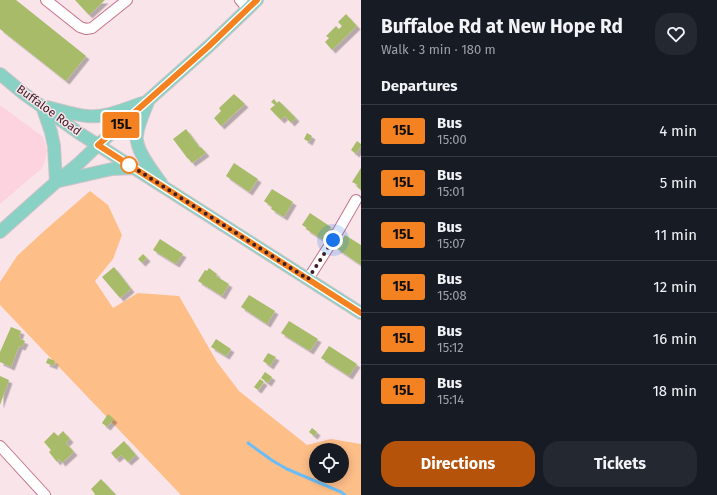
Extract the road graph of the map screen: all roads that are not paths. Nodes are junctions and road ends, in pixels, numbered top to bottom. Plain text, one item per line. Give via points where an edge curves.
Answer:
1 (46, 0) edge
2 (127, 0) edge
3 (257, 0) edge
4 (244, 4) edge
5 (0, 74) edge
6 (148, 101) junction
7 (42, 106) junction
8 (98, 145) junction
9 (134, 168) junction
10 (56, 182) junction
11 (163, 187) junction
12 (356, 200) dead end
13 (0, 232) edge
14 (308, 279) junction
15 (361, 314) edge
16 (0, 446) edge
17 (45, 495) edge

1 - 2 street via 86,29 92,28
3 - 4 main road
4 - 6 main road via 209,46
5 - 7 main road, Buffaloe Road
6 - 7 main road via 96,116
6 - 8 main road
6 - 11 main road via 136,142
7 - 8 main road, Buffaloe Road
7 - 10 main road via 54,146
8 - 9 main road, Buffaloe Road
8 - 10 main road
9 - 10 main road via 112,169
9 - 11 main road, Buffaloe Road
10 - 13 main road
11 - 14 main road, Buffaloe Road
12 - 14 street
14 - 15 main road, Buffaloe Road
16 - 17 street

